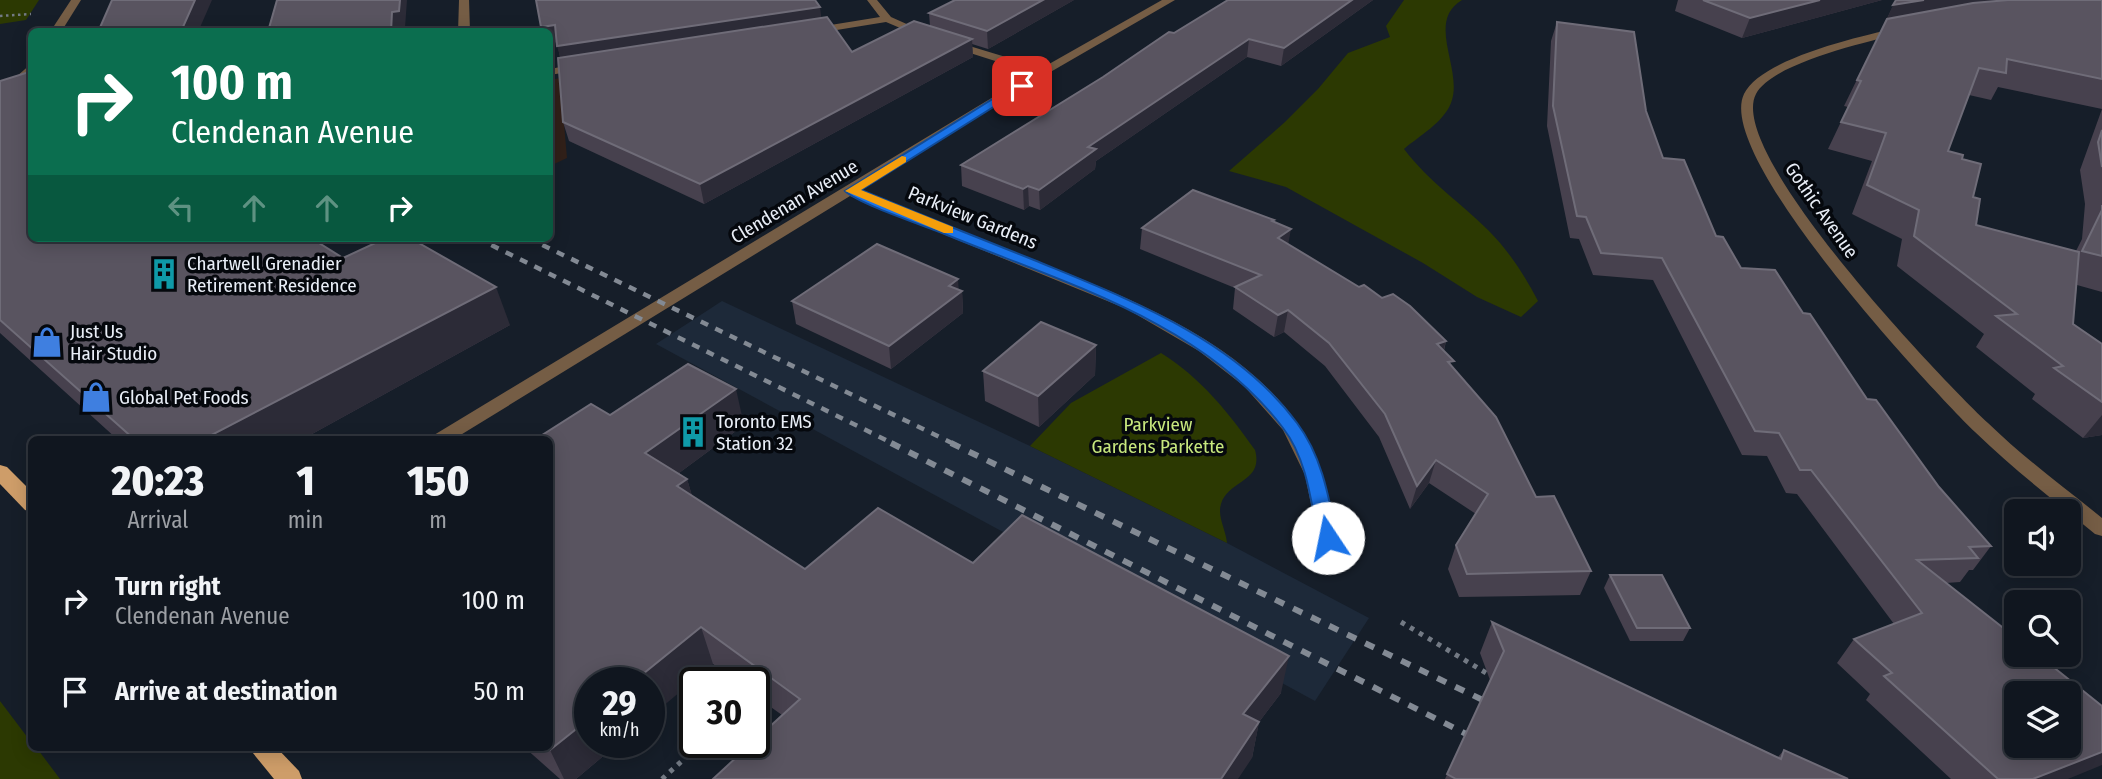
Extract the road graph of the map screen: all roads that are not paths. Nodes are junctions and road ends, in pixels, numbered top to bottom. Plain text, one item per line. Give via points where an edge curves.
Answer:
1 (76, 0) edge
2 (464, 0) edge
3 (873, 0) edge
4 (1170, 0) edge
5 (887, 19) junction
6 (1916, 27) edge
7 (58, 28) edge
8 (464, 28) edge
9 (796, 34) edge
10 (930, 37) edge
11 (942, 40) edge
12 (591, 65) edge
13 (553, 71) edge
14 (28, 72) edge
15 (1043, 72) junction
16 (0, 97) edge
17 (851, 191) junction
18 (446, 436) edge
19 (0, 472) edge
20 (28, 501) edge
21 (2102, 529) edge
22 (1328, 538) dead end
23 (264, 751) edge
24 (290, 779) edge

1 - 7 street
2 - 8 street
3 - 5 street
4 - 15 street, Clendenan Avenue
5 - 9 street
5 - 10 street
6 - 21 street, Gothic Avenue via 1862,38 1787,66 1750,93 1745,113 1788,202 1862,297 1967,413
11 - 15 street
12 - 13 street
14 - 16 street
15 - 17 street, Clendenan Avenue
17 - 18 street, Clendenan Avenue
17 - 22 street, Parkview Gardens via 1133,306 1205,347 1250,382 1291,426 1315,475
19 - 20 main road
23 - 24 main road

